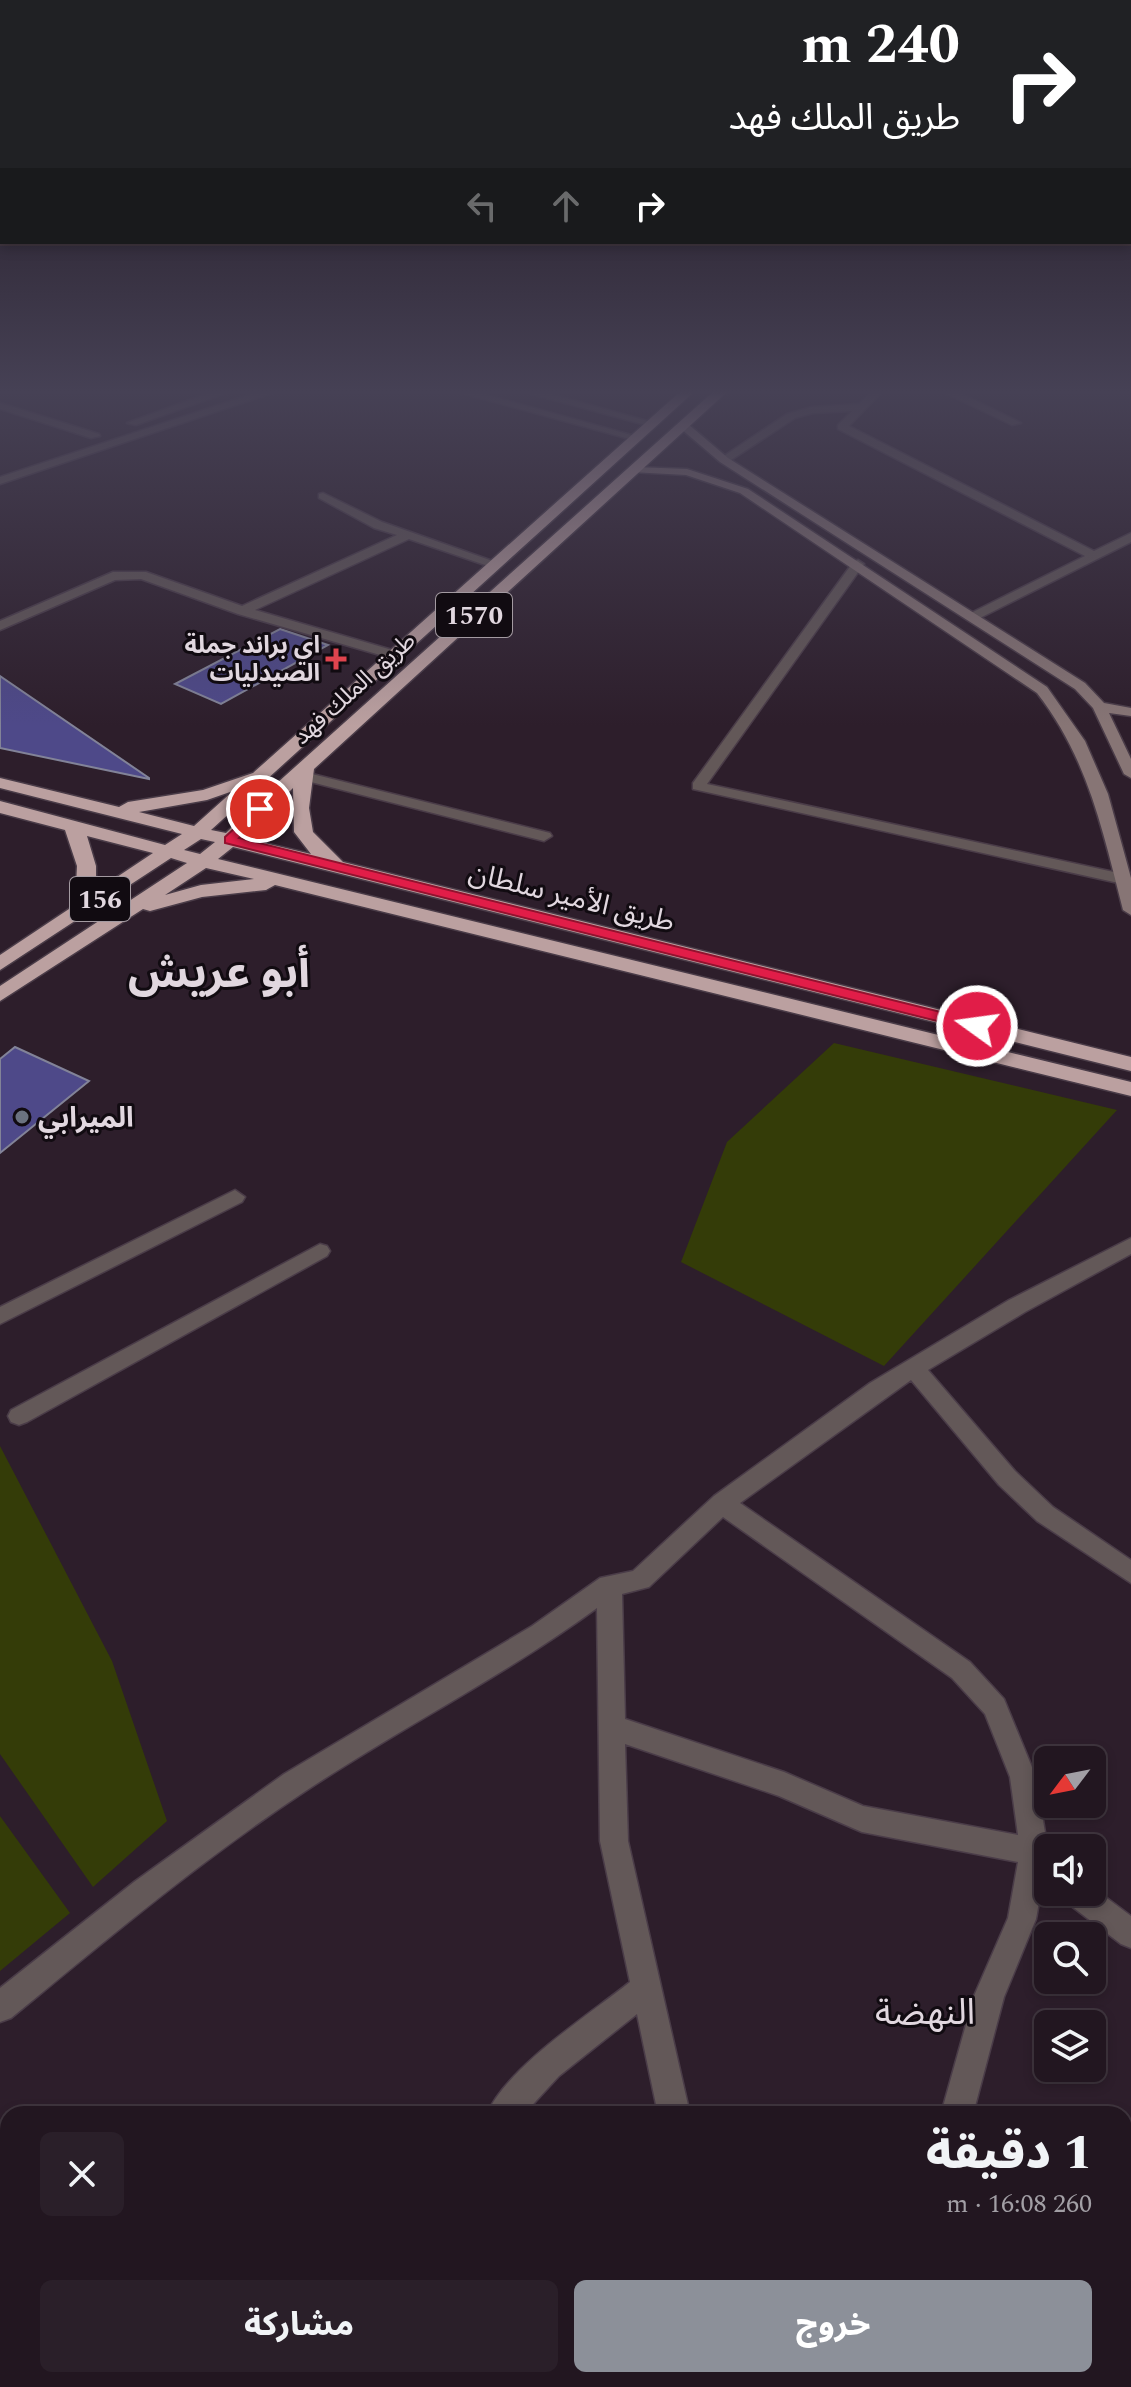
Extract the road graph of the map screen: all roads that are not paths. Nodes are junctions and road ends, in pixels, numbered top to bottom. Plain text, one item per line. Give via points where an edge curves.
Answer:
1 (336, 502) edge
2 (564, 502) edge
3 (600, 502) edge
4 (762, 502) edge
5 (792, 502) edge
6 (990, 502) edge
7 (406, 536) junction
8 (1131, 537) edge
9 (1095, 556) junction
10 (881, 558) junction
11 (495, 564) junction
12 (858, 564) junction
13 (243, 611) junction
14 (974, 617) junction
15 (0, 626) edge
16 (394, 655) junction
17 (1099, 707) junction
18 (1131, 712) edge
19 (276, 762) junction
20 (305, 772) junction
21 (1131, 774) edge
22 (0, 783) edge
23 (0, 807) edge
24 (105, 809) junction
25 (72, 825) junction
26 (198, 832) junction
27 (544, 836) dead end
28 (230, 840) junction
29 (174, 851) junction
30 (203, 861) junction
31 (362, 873) junction
32 (1123, 879) junction
33 (293, 882) junction
34 (84, 909) junction
35 (1131, 910) edge
36 (121, 915) junction
37 (0, 964) edge
38 (0, 995) edge
39 (1131, 1064) edge
40 (1131, 1089) edge
41 (235, 1197) dead end
42 (1131, 1245) edge
43 (320, 1251) dead end
44 (0, 1316) edge
45 (914, 1368) junction
46 (19, 1416) dead end
47 (722, 1503) junction
48 (1131, 1573) edge
49 (609, 1585) junction
50 (612, 1727) junction
51 (1034, 1838) edge
52 (1034, 1859) edge
53 (1034, 1875) edge
54 (1094, 1906) edge
55 (1131, 1934) edge
56 (644, 1990) junction
57 (0, 2007) edge
58 (510, 2106) edge
59 (672, 2106) edge
60 (959, 2106) edge

1 - 7 street
2 - 11 highway, طريق الملك فهد / 1570
3 - 20 highway, طريق الملك فهد / 1570
4 - 12 street
5 - 10 street
6 - 9 street
7 - 11 street
7 - 13 street
8 - 9 street
9 - 14 street
10 - 12 street
10 - 14 street
11 - 16 highway, طريق الملك فهد / 1570
12 - 32 street via 1042,690 1062,713 1094,768
12 - 32 street via 698,786
13 - 15 street via 128,574
13 - 16 street
14 - 17 street via 1080,686
16 - 19 highway, طريق الملك فهد / 1570
17 - 18 street
17 - 21 street
19 - 24 highway via 207,795 149,807
19 - 26 highway, طريق الملك فهد / 1570
20 - 27 street
20 - 28 highway, طريق الملك فهد / 1570
20 - 31 highway via 298,801 308,839 322,855
22 - 24 highway, طريق الأمير سلطان
23 - 25 highway, طريق الأمير سلطان / 156
24 - 26 highway, طريق الأمير سلطان
25 - 29 highway, طريق الأمير سلطان / 156
25 - 34 highway via 90,872
26 - 28 highway, طريق الأمير سلطان
26 - 29 highway, طريق الملك فهد / 156
28 - 30 highway, طريق الملك فهد / 156
28 - 31 highway, طريق الأمير سلطان
29 - 30 highway, طريق الأمير سلطان
29 - 34 highway, طريق الملك فهد / 156
30 - 33 highway, طريق الأمير سلطان
30 - 36 highway, طريق الملك فهد / 156
31 - 39 highway, طريق الأمير سلطان
32 - 35 street
33 - 36 highway via 201,891
33 - 40 highway, طريق الأمير سلطان
34 - 37 highway, طريق الملك فهد / 156
36 - 38 highway, طريق الملك فهد / 156
41 - 44 street
42 - 45 street
43 - 46 street
45 - 47 street
45 - 48 street via 1007,1478 1045,1514
47 - 49 street via 640,1580
47 - 51 street via 961,1670 995,1707 1023,1777
49 - 50 street
49 - 57 street via 541,1634 294,1783 144,1892
50 - 52 street via 784,1785 862,1819
50 - 56 street via 614,1841
53 - 60 street via 1022,1919 989,1996
54 - 55 street
56 - 58 street via 548,2065
56 - 59 street

